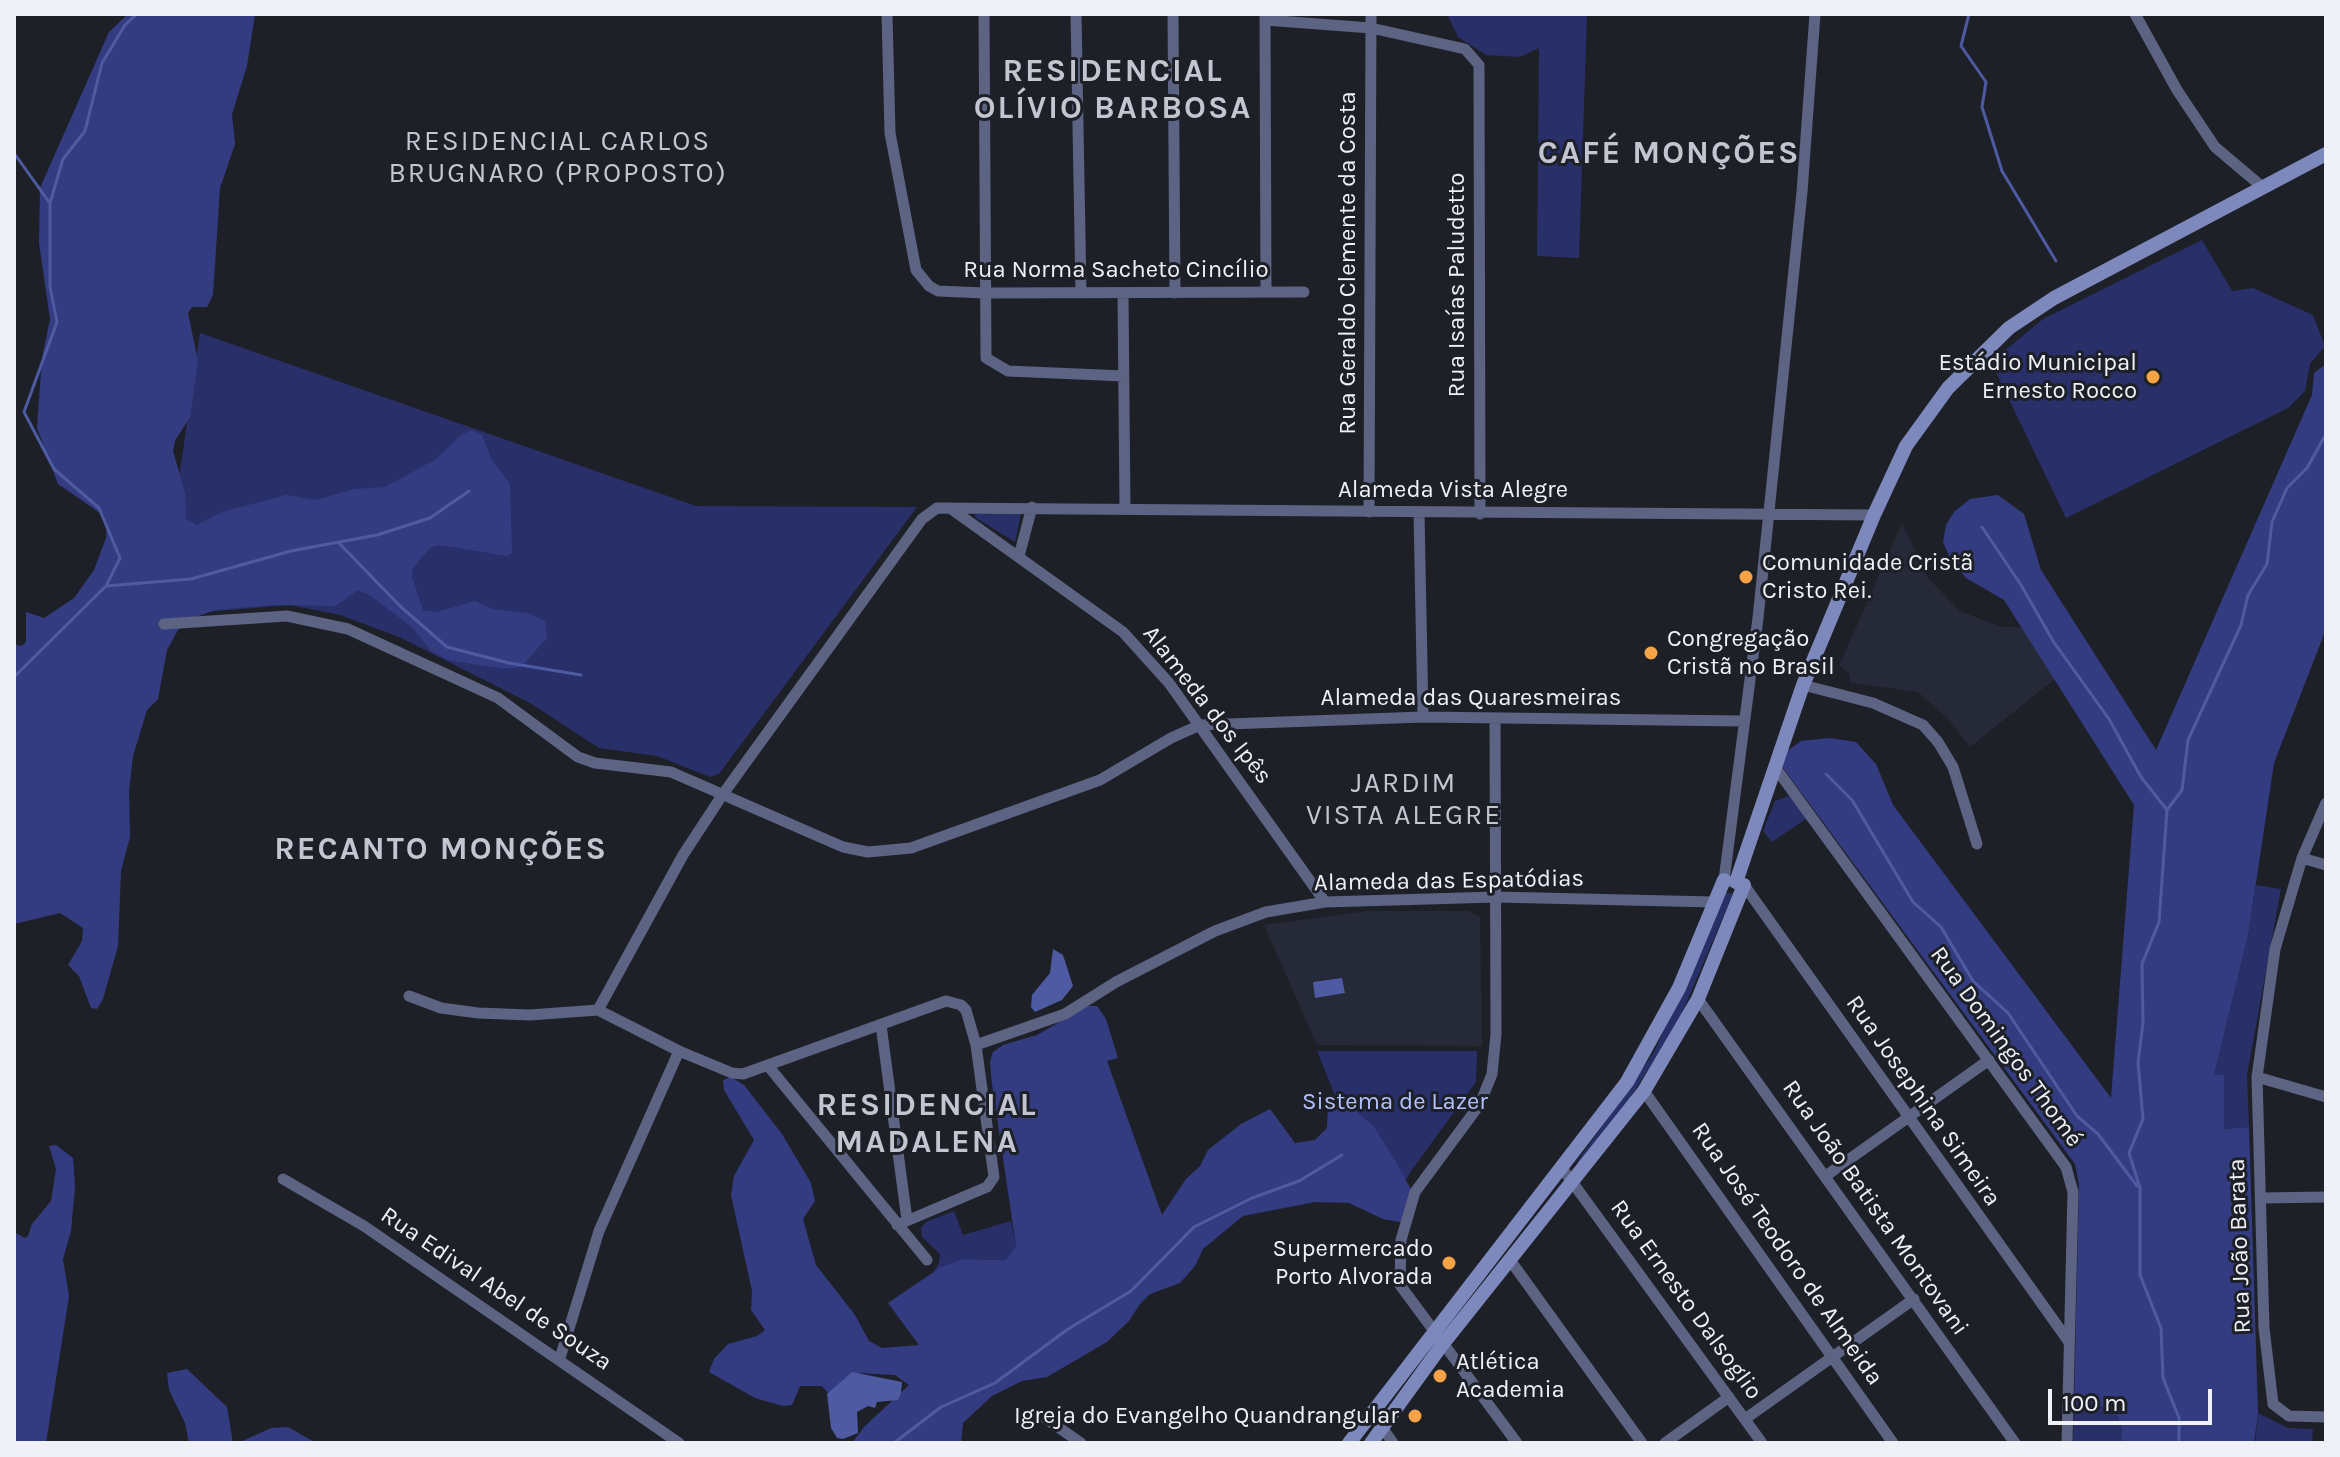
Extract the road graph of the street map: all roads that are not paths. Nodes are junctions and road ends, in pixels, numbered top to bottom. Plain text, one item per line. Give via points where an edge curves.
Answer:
1 (887, 14) edge
2 (984, 14) edge
3 (1076, 14) edge
4 (1173, 14) edge
5 (1371, 14) edge
6 (1815, 14) edge
7 (2135, 14) edge
8 (1265, 17) edge
9 (1371, 28) junction
10 (2326, 154) edge
11 (2260, 185) junction
12 (1266, 292) junction
13 (1304, 292) dead end
14 (984, 293) junction
15 (1081, 293) junction
16 (1123, 293) junction
17 (1175, 293) junction
18 (1124, 376) junction
19 (949, 507) junction
20 (1032, 507) junction
21 (1125, 509) junction
22 (1369, 512) junction
23 (1769, 512) junction
24 (1419, 513) junction
25 (1480, 514) junction
26 (1874, 515) junction
27 (1019, 556) junction
28 (164, 624) dead end
29 (1803, 685) junction
30 (1423, 717) junction
31 (1495, 719) junction
32 (1743, 721) junction
33 (1200, 725) junction
34 (1775, 767) junction
35 (723, 794) junction
36 (2326, 803) edge
37 (1977, 844) dead end
38 (2302, 858) junction
39 (2326, 865) edge
40 (1735, 882) junction
41 (1496, 897) junction
42 (1325, 902) junction
43 (1714, 902) junction
44 (409, 996) dead end
45 (1698, 999) junction
46 (598, 1010) junction
47 (881, 1025) junction
48 (976, 1045) junction
49 (679, 1051) junction
50 (1989, 1060) junction
51 (769, 1067) junction
52 (2257, 1077) junction
53 (1644, 1091) junction
54 (2326, 1097) edge
55 (1907, 1118) junction
56 (1562, 1168) junction
57 (1827, 1175) junction
58 (283, 1179) dead end
59 (1574, 1183) junction
60 (2326, 1197) edge
61 (2261, 1198) junction
62 (902, 1223) junction
63 (927, 1260) dead end
64 (1510, 1260) junction
65 (1914, 1299) junction
66 (1433, 1332) junction
67 (2069, 1342) junction
68 (1442, 1345) junction
69 (1832, 1354) junction
70 (560, 1358) junction
71 (1729, 1397) junction
72 (2326, 1417) edge
73 (1045, 1418) dead end
74 (1745, 1419) junction
75 (1382, 1427) junction
76 (679, 1443) edge
77 (1081, 1443) edge
78 (1349, 1443) edge
79 (1371, 1443) edge
80 (1393, 1443) edge
81 (1517, 1443) edge
82 (1642, 1443) edge
83 (1665, 1443) edge
84 (1762, 1443) edge
85 (1893, 1443) edge
86 (2015, 1443) edge
87 (2067, 1443) edge

1 - 14 street, Rua Norma Sacheto Cincílio via 890,133 916,270 938,291
2 - 14 street
3 - 15 street
4 - 17 street
5 - 9 street, Rua Geraldo Clemente da Costa
6 - 23 street
7 - 11 street via 2215,147
8 - 9 street
8 - 12 street
9 - 22 street, Rua Geraldo Clemente da Costa
9 - 25 street, Rua Isaías Paludetto via 1465,49 1481,72
10 - 11 main road
11 - 26 main road via 2054,298 2001,335 1948,388 1917,429
12 - 13 street, Rua Norma Sacheto Cincílio
12 - 17 street, Rua Norma Sacheto Cincílio
14 - 15 street, Rua Norma Sacheto Cincílio
14 - 18 street via 983,350 995,366
15 - 16 street, Rua Norma Sacheto Cincílio
16 - 17 street, Rua Norma Sacheto Cincílio
16 - 18 street
18 - 21 street
19 - 20 street, Alameda Vista Alegre
19 - 27 street, Alameda dos Ipês
19 - 35 street via 922,519
20 - 21 street, Alameda Vista Alegre
20 - 27 street
21 - 22 street, Alameda Vista Alegre
22 - 24 street, Alameda Vista Alegre
23 - 25 street, Alameda Vista Alegre
23 - 26 street, Alameda Vista Alegre
23 - 32 street
24 - 25 street, Alameda Vista Alegre
24 - 30 street
26 - 29 main road
27 - 33 street, Alameda dos Ipês via 1123,632
28 - 35 street via 287,616 348,629 498,698 578,757 671,772
29 - 34 main road
29 - 37 street via 1873,703 1923,725 1953,767
30 - 31 street, Alameda das Quaresmeiras
30 - 33 street, Alameda das Quaresmeiras
31 - 32 street, Alameda das Quaresmeiras
31 - 41 street
32 - 40 street
33 - 35 street via 1100,780 890,852 843,847
33 - 42 street, Alameda dos Ipês
34 - 40 main road
34 - 50 street, Rua Domingos Thomé
35 - 46 street via 683,855
36 - 38 street, Rua João Barata
38 - 39 street
38 - 52 street, Rua João Barata via 2275,949
40 - 43 main road
40 - 45 main road
40 - 55 street, Rua Josephina Simeira
41 - 42 street, Alameda das Espatódias
41 - 43 street, Alameda das Espatódias
41 - 66 street via 1492,1074 1480,1104 1415,1192 1401,1240 1400,1285
42 - 48 street, Alameda das Espatódias via 1242,920 1116,982 1065,1014
43 - 56 main road via 1697,950 1645,1055
44 - 46 street via 478,1013
45 - 53 main road
45 - 57 street, Rua João Batista Montovani
46 - 49 street
47 - 48 street via 946,1001 966,1010
47 - 51 street
47 - 62 street
48 - 62 street via 994,1166 987,1187
49 - 51 street via 732,1073
49 - 70 street via 599,1231
50 - 55 street
50 - 67 street, Rua Domingos Thomé via 2060,1157 2070,1179
51 - 62 street
52 - 54 street
52 - 61 street, Rua João Barata
53 - 59 main road
53 - 69 street, Rua José Teodoro de Almeida
55 - 57 street
55 - 67 street, Rua Josephina Simeira
56 - 59 street, Rua Ernesto Dalsoglio
56 - 66 main road
57 - 65 street, Rua João Batista Montovani
58 - 70 street, Rua Edival Abel de Souza via 364,1226
59 - 64 main road
59 - 71 street, Rua Ernesto Dalsoglio
60 - 61 street
61 - 72 street, Rua João Barata via 2264,1328 2273,1404 2301,1418
62 - 63 street
64 - 68 main road
64 - 82 street
65 - 69 street
65 - 86 street, Rua João Batista Montovani
66 - 68 street
66 - 78 main road
67 - 87 street, Rua Domingos Thomé
68 - 75 main road
68 - 81 street
69 - 74 street
69 - 85 street, Rua José Teodoro de Almeida
70 - 76 street, Rua Edival Abel de Souza
71 - 74 street, Rua Ernesto Dalsoglio
71 - 83 street
73 - 77 street
74 - 84 street, Rua Ernesto Dalsoglio
75 - 79 main road
75 - 80 street

